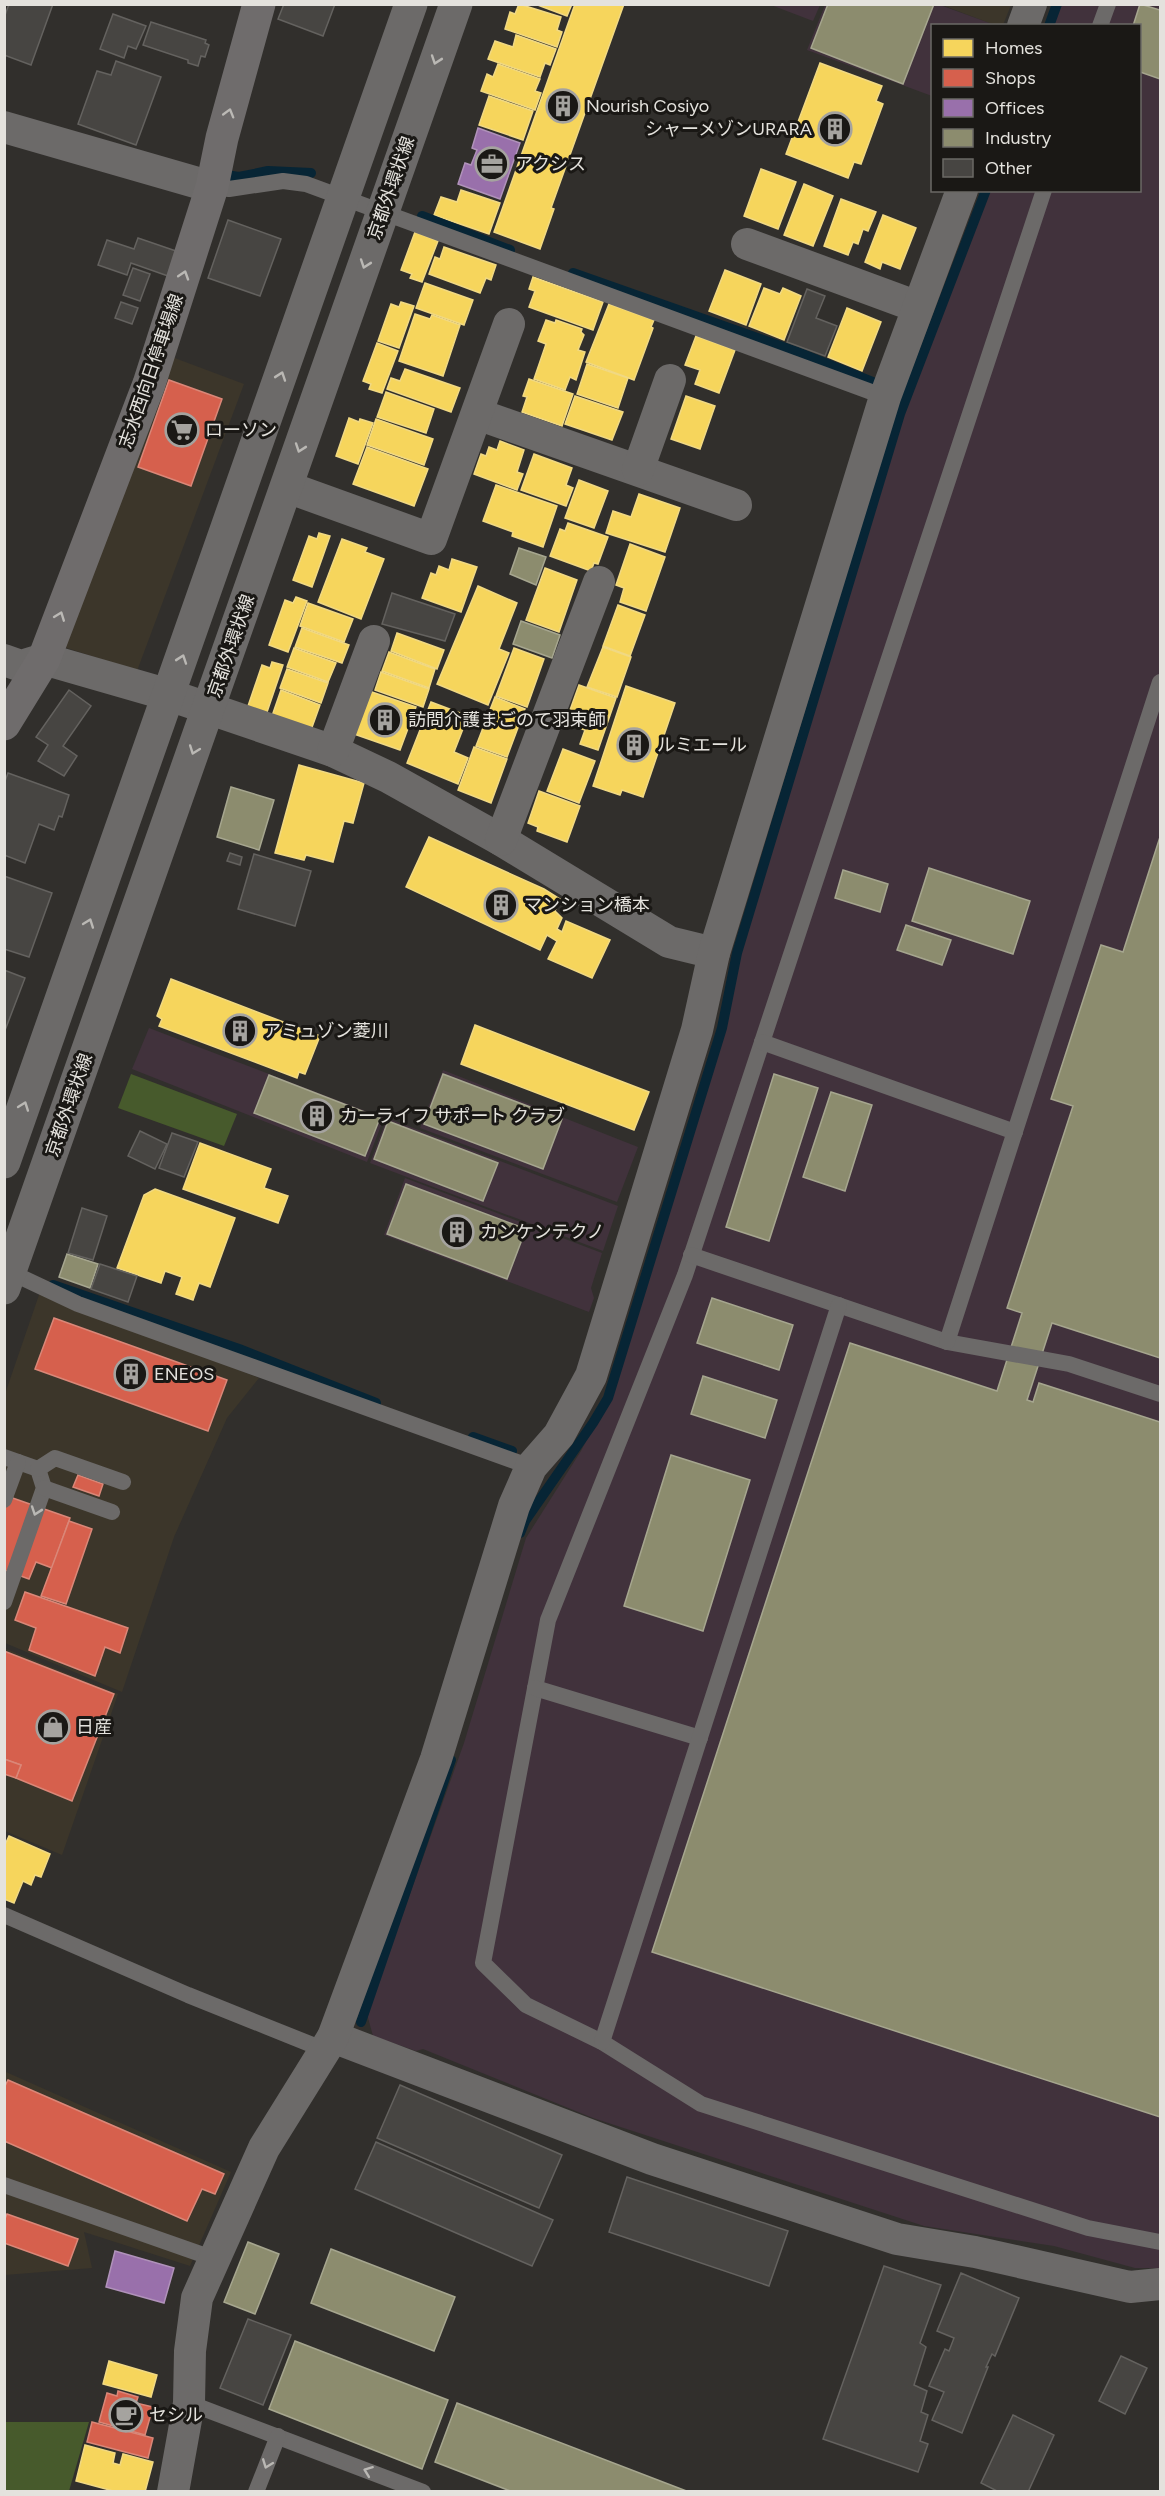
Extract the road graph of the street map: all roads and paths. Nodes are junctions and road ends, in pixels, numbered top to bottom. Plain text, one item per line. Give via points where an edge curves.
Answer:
1 (259, 4) edge
2 (411, 4) edge
3 (456, 4) edge
4 (1031, 4) edge
5 (1108, 4) edge
6 (1024, 24) edge
7 (1101, 24) edge
8 (4, 127) edge
9 (214, 179) junction
10 (961, 192) edge
11 (1043, 192) edge
12 (343, 198) junction
13 (382, 214) junction
14 (747, 244) dead end
15 (918, 308) junction
16 (509, 324) dead end
17 (670, 380) dead end
18 (887, 391) junction
19 (477, 414) junction
20 (638, 470) junction
21 (286, 487) junction
22 (736, 505) dead end
23 (599, 582) dead end
24 (374, 640) dead end
25 (44, 659) junction
26 (4, 660) edge
27 (1161, 682) edge
28 (169, 695) junction
29 (209, 710) junction
30 (4, 724) edge
31 (333, 751) junction
32 (501, 840) junction
33 (714, 953) junction
34 (762, 1042) junction
35 (1015, 1131) junction
36 (4, 1162) edge
37 (691, 1255) junction
38 (6, 1274) edge
39 (839, 1305) junction
40 (947, 1342) junction
41 (1161, 1394) edge
42 (11, 1460) edge
43 (531, 1467) junction
44 (38, 1469) junction
45 (123, 1482) dead end
46 (44, 1488) junction
47 (4, 1500) edge
48 (112, 1512) dead end
49 (4, 1602) edge
50 (535, 1688) junction
51 (700, 1738) junction
52 (4, 1915) edge
53 (602, 2042) junction
54 (329, 2044) junction
55 (4, 2185) edge
56 (1161, 2242) edge
57 (215, 2259) junction
58 (1161, 2284) edge
59 (189, 2403) junction
60 (278, 2436) junction
61 (173, 2492) edge
62 (256, 2492) edge
63 (423, 2492) edge

9 -> 1 main road, 志水西向日停車場線
2 - 12 street
3 -> 13 street, 京都外環状線
4 - 6 street
5 - 7 lane
8 - 9 street
9 - 12 lane via 229,189 283,181 306,184
25 -> 9 main road, 志水西向日停車場線 via 149,384
10 - 15 street
11 - 34 lane
12 - 13 lane
28 -> 12 street
13 - 18 lane
13 -> 21 street, 京都外環状線
14 - 15 street
15 - 18 street
16 - 19 street
17 - 20 street
18 - 33 street
19 - 20 street
19 - 21 street via 431,539
20 - 22 street
21 - 29 street, 京都外環状線
23 - 32 street
24 - 31 street
25 - 26 street via 21,666
25 - 28 street
25 - 30 main road, 志水西向日停車場線
27 - 35 lane
28 - 29 street
36 -> 28 street
29 - 31 street
29 -> 38 street, 京都外環状線
31 - 32 street
32 - 33 street via 669,942
33 - 43 street via 697,1030 591,1376 559,1435
34 - 35 lane
34 - 37 lane
35 - 40 lane
37 - 39 lane
37 - 50 lane via 549,1620
38 - 43 lane via 78,1304
39 - 40 lane
39 - 51 lane
40 - 41 lane via 1069,1364
42 - 44 lane
42 - 47 lane
43 - 54 street via 514,1506 436,1759
44 - 45 lane via 55,1458
44 - 46 lane
46 - 48 lane
46 -> 49 lane
50 - 51 lane
50 - 53 lane via 483,1963 526,2005
51 - 53 lane
52 - 54 lane via 188,1995
53 - 56 lane via 702,2104 1088,2228
54 - 57 street via 264,2148
54 - 58 street via 652,2159 897,2239 975,2252 1130,2287
55 - 57 lane
57 - 59 street via 197,2298
59 - 60 lane
59 - 61 street
60 -> 62 lane
63 -> 60 lane

